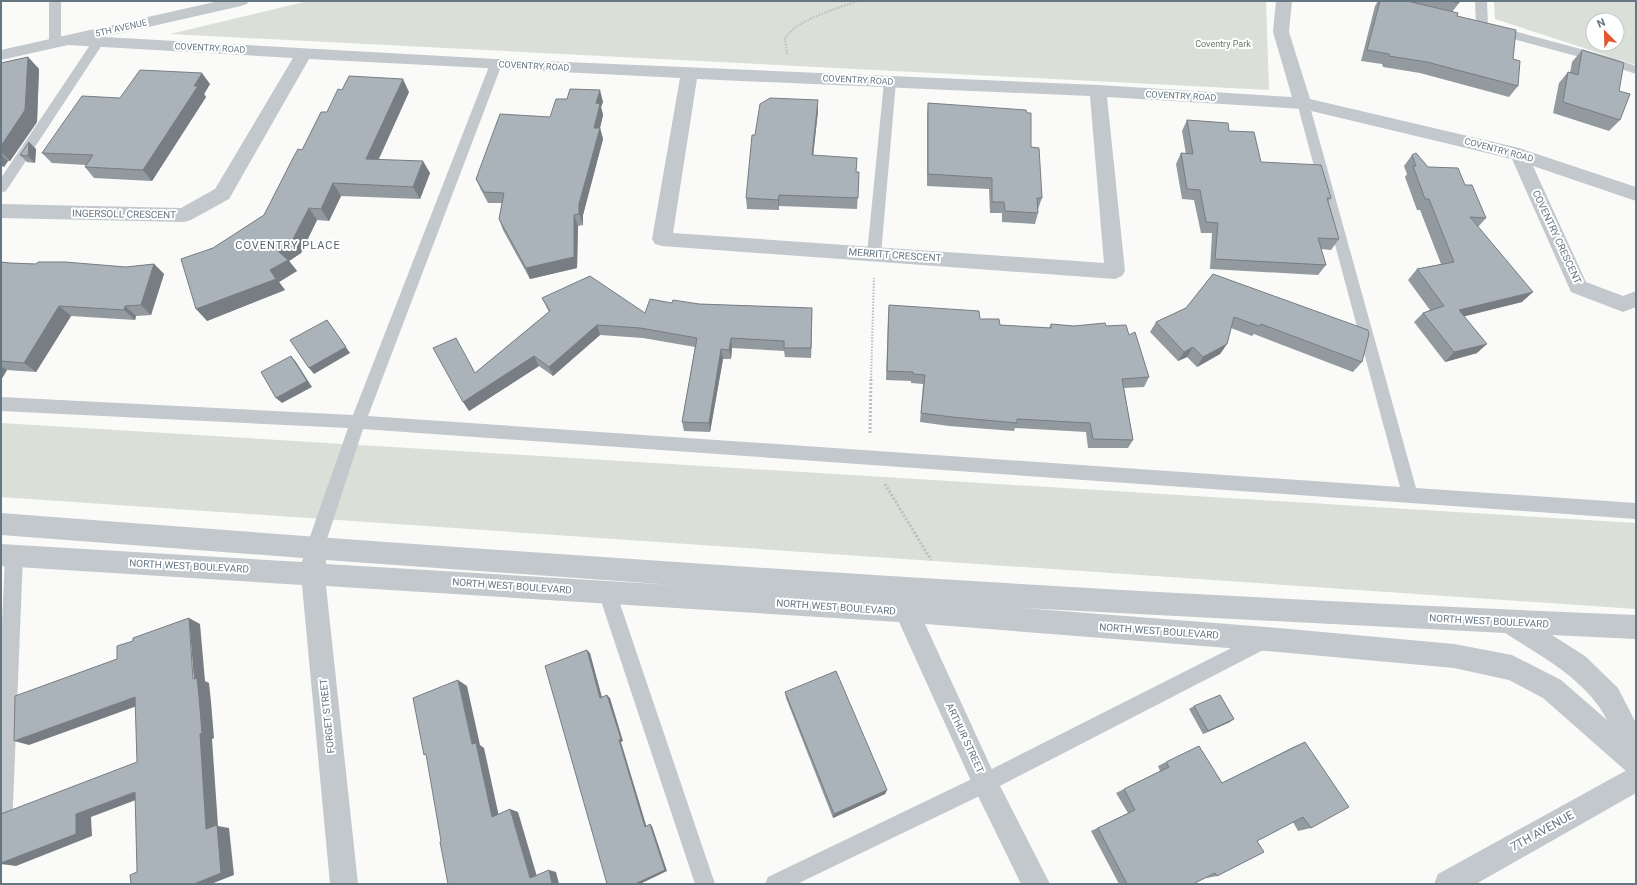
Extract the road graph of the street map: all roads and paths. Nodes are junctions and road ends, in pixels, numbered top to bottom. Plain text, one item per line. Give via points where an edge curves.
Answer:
1 (55, 1) edge
2 (241, 1) edge
3 (858, 1) edge
4 (1284, 1) edge
5 (1481, 1) edge
6 (1467, 22) edge
7 (1482, 26) junction
8 (61, 41) junction
9 (98, 42) junction
10 (304, 53) junction
11 (1, 55) edge
12 (496, 64) junction
13 (1636, 70) edge
14 (689, 73) junction
15 (773, 77) junction
16 (890, 82) junction
17 (1098, 91) junction
18 (1303, 103) junction
19 (1520, 154) junction
20 (1, 188) edge
21 (1636, 194) edge
22 (1, 211) edge
23 (874, 254) junction
24 (1636, 299) edge
25 (1, 404) edge
26 (358, 422) junction
27 (869, 457) junction
28 (1410, 495) junction
29 (1636, 511) edge
30 (1, 524) edge
31 (315, 548) junction
32 (8, 555) edge
33 (313, 573) junction
34 (607, 592) junction
35 (950, 593) junction
36 (904, 600) junction
37 (1511, 623) junction
38 (1636, 627) edge
39 (1266, 639) junction
40 (1636, 751) edge
41 (1636, 763) edge
42 (1636, 778) edge
43 (985, 783) junction
44 (1, 855) edge
45 (344, 884) edge
46 (705, 884) edge
47 (775, 884) edge
48 (1036, 884) edge
49 (1448, 884) edge

1 - 8 lane
2 - 8 street, 5TH AVENUE
3 - 15 path via 798,26 788,34 784,43 789,62
4 - 18 street via 1281,32
5 - 7 lane
6 - 7 lane
7 - 13 lane
8 - 9 street, COVENTRY ROAD
8 - 11 street, 5TH AVENUE
9 - 10 street, COVENTRY ROAD
9 - 20 lane
10 - 12 street, COVENTRY ROAD
10 - 22 street, INGERSOLL CRESCENT via 222,194 184,215
12 - 14 street, COVENTRY ROAD
12 - 26 lane
14 - 15 street, COVENTRY ROAD
14 - 23 street, MERRITT CRESCENT via 662,239
15 - 16 street, COVENTRY ROAD
16 - 17 street, COVENTRY ROAD
16 - 23 lane
17 - 18 street, COVENTRY ROAD
17 - 23 street, MERRITT CRESCENT via 1115,271
18 - 19 street, COVENTRY ROAD
18 - 28 lane
19 - 21 street, COVENTRY ROAD
19 - 24 street, COVENTRY CRESCENT via 1578,287 1623,304
23 - 27 path
25 - 26 lane
26 - 27 lane
26 - 31 lane
27 - 28 lane
27 - 35 path
28 - 29 lane
30 - 31 street, NORTH WEST BOULEVARD
31 - 33 street, FORGET STREET
31 - 36 street, NORTH WEST BOULEVARD
32 - 33 street, NORTH WEST BOULEVARD
32 - 44 lane
33 - 34 street, NORTH WEST BOULEVARD
33 - 45 street, FORGET STREET
34 - 36 street, NORTH WEST BOULEVARD
34 - 46 lane
35 - 36 street, NORTH WEST BOULEVARD
35 - 37 street, NORTH WEST BOULEVARD
36 - 39 street, NORTH WEST BOULEVARD
36 - 43 street, ARTHUR STREET
37 - 38 street, NORTH WEST BOULEVARD
37 - 40 street via 1576,665 1609,697
39 - 41 street, NORTH WEST BOULEVARD via 1454,656 1512,668 1552,689
39 - 43 lane
42 - 49 street, 7TH AVENUE
43 - 47 lane
43 - 48 street, ARTHUR STREET

